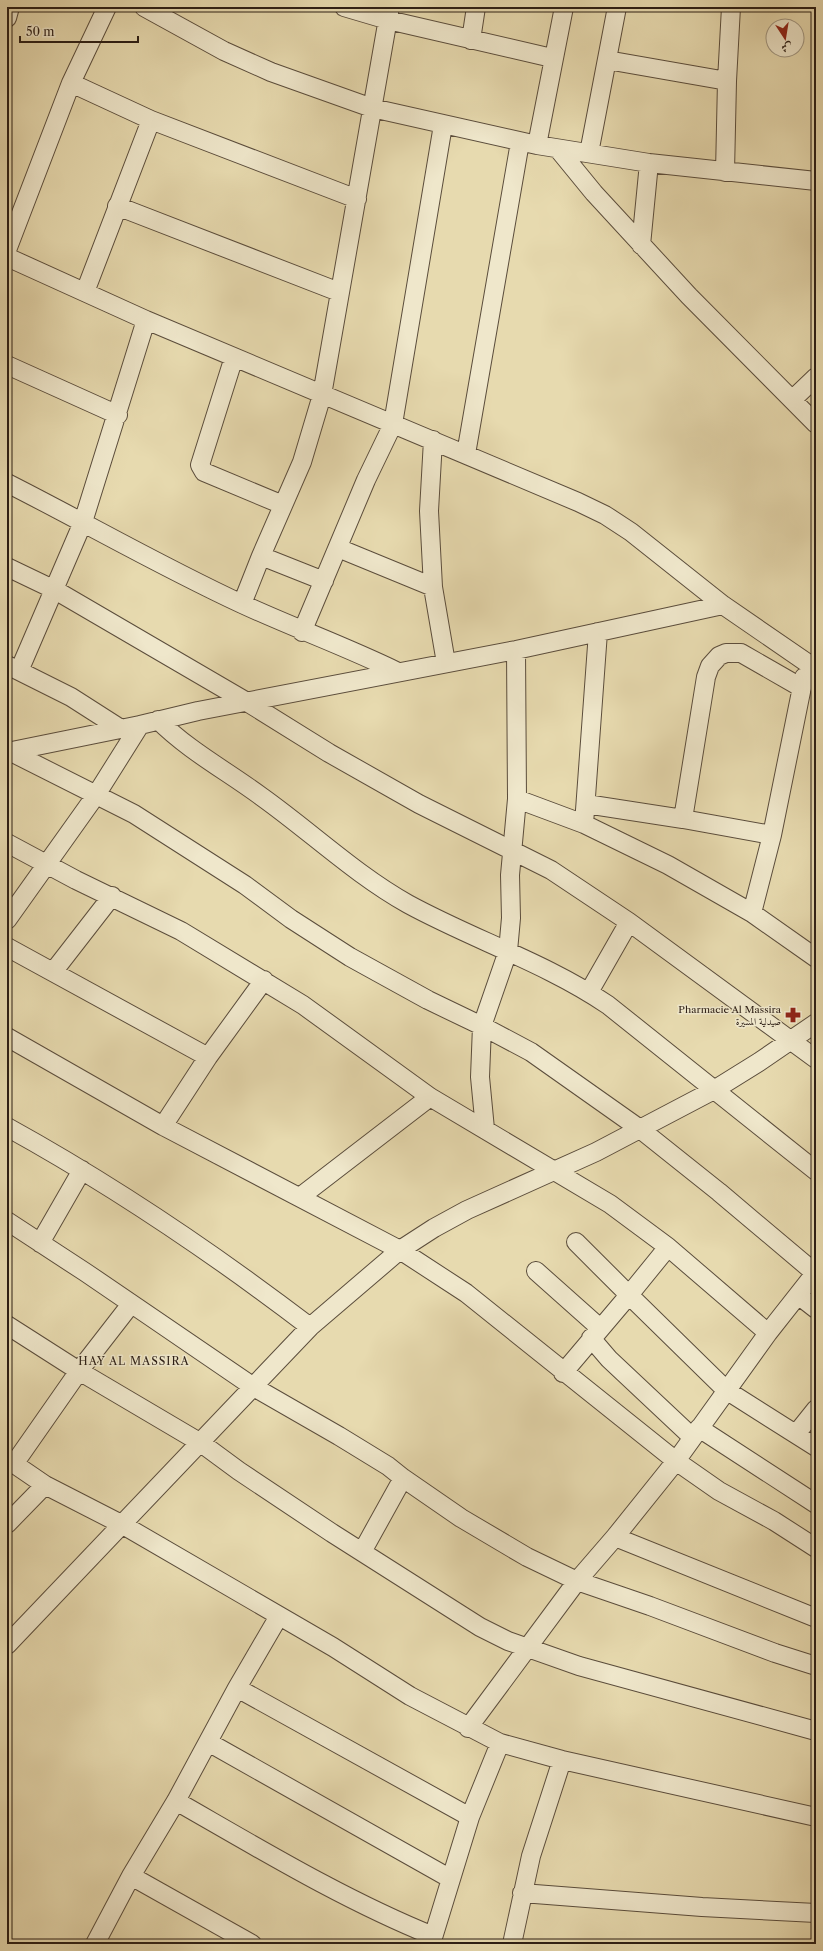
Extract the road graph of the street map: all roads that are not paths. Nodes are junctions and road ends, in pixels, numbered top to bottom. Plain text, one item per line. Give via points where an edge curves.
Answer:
1 (10, 7) edge
2 (107, 7) edge
3 (144, 7) edge
4 (344, 7) edge
5 (476, 7) edge
6 (564, 7) edge
7 (617, 7) edge
8 (731, 7) edge
9 (389, 13) edge
10 (7, 18) edge
11 (471, 40) junction
12 (552, 58) junction
13 (607, 60) junction
14 (726, 81) junction
15 (71, 83) junction
16 (372, 108) junction
17 (151, 120) junction
18 (443, 125) junction
19 (528, 144) junction
20 (558, 148) junction
21 (589, 153) junction
22 (649, 163) junction
23 (725, 172) junction
24 (816, 181) edge
25 (357, 200) junction
26 (118, 206) junction
27 (642, 245) junction
28 (7, 250) edge
29 (7, 257) edge
30 (85, 292) junction
31 (339, 292) junction
32 (146, 320) junction
33 (234, 357) junction
34 (7, 365) edge
35 (816, 377) edge
36 (322, 394) junction
37 (793, 399) junction
38 (118, 415) junction
39 (393, 424) junction
40 (816, 424) edge
41 (433, 440) junction
42 (466, 454) junction
43 (7, 483) edge
44 (283, 505) junction
45 (83, 522) junction
46 (338, 548) junction
47 (261, 556) junction
48 (7, 567) edge
49 (324, 581) junction
50 (433, 587) junction
51 (55, 590) junction
52 (242, 604) junction
53 (723, 605) junction
54 (302, 632) junction
55 (598, 632) junction
56 (516, 650) junction
57 (446, 663) junction
58 (812, 665) edge
59 (13, 668) edge
60 (398, 672) junction
61 (802, 688) junction
62 (247, 702) junction
63 (158, 720) junction
64 (140, 725) junction
65 (121, 729) junction
66 (8, 751) edge
67 (96, 795) junction
68 (517, 799) junction
69 (586, 804) junction
70 (683, 818) junction
71 (584, 824) junction
72 (772, 835) junction
73 (7, 843) edge
74 (513, 850) junction
75 (47, 864) junction
76 (112, 896) junction
77 (752, 913) junction
78 (7, 920) edge
79 (629, 922) junction
80 (7, 947) edge
81 (508, 951) junction
82 (816, 958) edge
83 (53, 972) junction
84 (264, 980) junction
85 (589, 992) junction
86 (816, 1023) edge
87 (482, 1026) junction
88 (7, 1037) edge
89 (792, 1040) junction
90 (208, 1057) junction
91 (816, 1058) edge
92 (714, 1090) junction
93 (430, 1096) junction
94 (163, 1126) junction
95 (7, 1127) edge
96 (640, 1129) junction
97 (485, 1130) junction
98 (82, 1170) junction
99 (555, 1170) junction
100 (816, 1171) edge
101 (300, 1197) junction
102 (7, 1221) edge
103 (576, 1242) dead end
104 (40, 1243) junction
105 (668, 1247) junction
106 (400, 1250) junction
107 (536, 1271) dead end
108 (815, 1273) edge
109 (629, 1295) junction
110 (798, 1295) junction
111 (131, 1304) junction
112 (816, 1310) edge
113 (7, 1325) edge
114 (310, 1327) junction
115 (596, 1333) junction
116 (768, 1333) junction
117 (79, 1371) junction
118 (563, 1373) junction
119 (252, 1386) junction
120 (726, 1390) junction
121 (816, 1409) edge
122 (696, 1432) junction
123 (796, 1434) junction
124 (201, 1442) junction
125 (816, 1448) edge
126 (676, 1461) junction
127 (11, 1462) edge
128 (403, 1478) junction
129 (45, 1485) junction
130 (816, 1504) edge
131 (7, 1524) edge
132 (123, 1525) junction
133 (615, 1537) junction
134 (816, 1548) edge
135 (362, 1552) junction
136 (577, 1581) junction
137 (279, 1616) junction
138 (816, 1618) edge
139 (7, 1645) edge
140 (527, 1647) junction
141 (816, 1666) edge
142 (237, 1688) junction
143 (468, 1728) junction
144 (816, 1731) edge
145 (208, 1742) junction
146 (500, 1743) junction
147 (562, 1760) junction
148 (176, 1802) junction
149 (470, 1817) junction
150 (816, 1817) edge
151 (131, 1876) junction
152 (452, 1879) junction
153 (522, 1893) junction
154 (816, 1913) edge
155 (432, 1940) edge
156 (95, 1944) edge
157 (252, 1944) edge
158 (512, 1944) edge

1 - 10 street
2 - 15 street
3 - 16 street via 224,51 270,72
4 - 9 street
5 - 11 street
6 - 12 street
7 - 13 street
8 - 14 street
9 - 11 street
9 - 16 street
11 - 12 street
12 - 19 street
13 - 14 street
13 - 21 street
14 - 23 street
15 - 17 street
15 - 28 street
16 - 18 street
16 - 25 street
17 - 25 street
17 - 26 street
18 - 19 street
18 - 39 street
19 - 20 street
19 - 42 street
20 - 21 street
20 - 27 street via 594,193
21 - 22 street
22 - 23 street
22 - 27 street
23 - 24 street
25 - 31 street
26 - 30 street
26 - 31 street
27 - 37 street via 689,296
29 - 30 street
30 - 32 street
31 - 36 street
32 - 33 street
32 - 38 street
33 - 36 street
33 - 44 street via 200,465 204,472
34 - 38 street
35 - 37 street
36 - 39 street
36 - 44 street via 302,462
37 - 40 street
38 - 45 street
39 - 41 street
39 - 46 street
41 - 42 street
41 - 50 street via 429,511
42 - 53 street via 605,515 631,532
43 - 45 street
44 - 47 street
45 - 51 street
45 - 52 street via 185,577
46 - 49 street
46 - 50 street
47 - 49 street
47 - 52 street
48 - 51 street
49 - 54 street
50 - 57 street
51 - 59 street
51 - 62 street
52 - 54 street
53 - 55 street
53 - 58 street
54 - 60 street
55 - 56 street
55 - 69 street
56 - 57 street
56 - 68 street
57 - 60 street
58 - 61 street
59 - 65 street via 70,697
60 - 62 street
61 - 70 street via 741,653 726,653 714,659 706,677
61 - 72 street
62 - 63 street
62 - 74 street via 329,753 419,804
63 - 64 street
63 - 81 street via 186,745 262,797 380,886 408,904
64 - 65 street
64 - 67 street
65 - 66 street
66 - 67 street
67 - 75 street
67 - 87 street via 171,836 350,957
68 - 71 street
68 - 74 street
69 - 70 street
69 - 71 street
70 - 72 street
71 - 77 street via 668,865
72 - 77 street
73 - 75 street
74 - 79 street via 551,870
74 - 81 street
75 - 76 street
75 - 78 street
76 - 83 street
76 - 84 street via 181,931
77 - 82 street
79 - 85 street
79 - 89 street
80 - 83 street
81 - 85 street
81 - 87 street
83 - 90 street
84 - 90 street
84 - 93 street
85 - 92 street via 629,1020
86 - 89 street
87 - 96 street via 531,1052
87 - 97 street via 480,1077
88 - 94 street
89 - 91 street
89 - 92 street
90 - 94 street
92 - 96 street
92 - 100 street
93 - 97 street
93 - 101 street
94 - 101 street
95 - 98 street
96 - 99 street
96 - 108 street
97 - 99 street
98 - 104 street
98 - 114 street via 188,1238
99 - 105 street via 610,1204
99 - 106 street via 467,1210
101 - 106 street
102 - 104 street
103 - 109 street
104 - 111 street
105 - 109 street
105 - 116 street
106 - 114 street
106 - 118 street via 466,1293
107 - 115 street
108 - 110 street
109 - 115 street
109 - 120 street
110 - 112 street
110 - 116 street
111 - 117 street
111 - 119 street
113 - 117 street
114 - 119 street
115 - 118 street
115 - 122 street via 609,1359
116 - 120 street
117 - 124 street
117 - 127 street
118 - 126 street
119 - 124 street
119 - 128 street via 339,1436
120 - 122 street
120 - 123 street
121 - 123 street
122 - 126 street
122 - 130 street
123 - 125 street
124 - 132 street
124 - 135 street via 239,1471
126 - 133 street
126 - 134 street via 720,1491
127 - 129 street
128 - 135 street
128 - 136 street via 468,1522 527,1557
129 - 131 street
129 - 132 street
132 - 137 street
132 - 139 street
133 - 136 street
133 - 138 street
135 - 140 street via 480,1627
136 - 140 street
136 - 141 street via 775,1654
137 - 142 street
137 - 143 street via 410,1696
140 - 143 street
140 - 144 street via 614,1676
142 - 145 street
142 - 149 street
143 - 146 street
145 - 148 street
145 - 152 street
146 - 147 street
146 - 149 street
147 - 150 street
147 - 153 street via 531,1856
148 - 151 street
148 - 155 street
149 - 152 street
151 - 156 street
151 - 157 street
152 - 155 street
153 - 154 street
153 - 158 street

